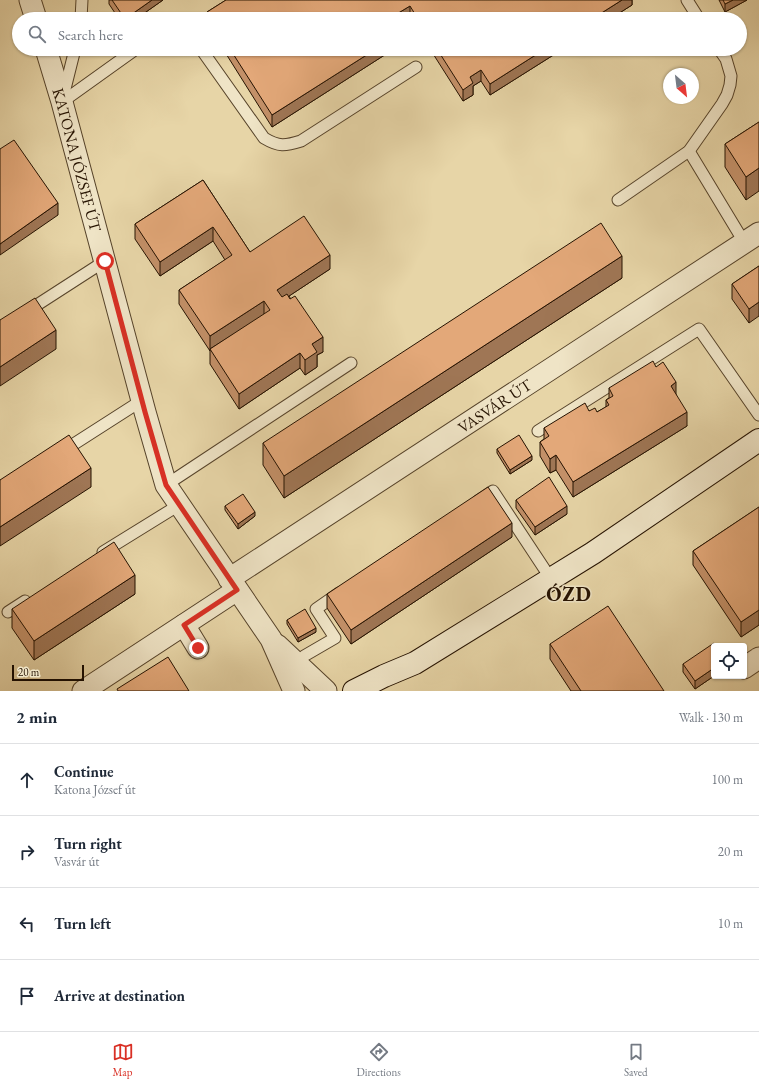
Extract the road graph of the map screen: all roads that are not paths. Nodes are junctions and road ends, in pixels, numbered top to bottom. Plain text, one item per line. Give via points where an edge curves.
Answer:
1 (30, 0) edge
2 (82, 0) edge
3 (687, 0) edge
4 (34, 12) edge
5 (81, 12) edge
6 (695, 12) edge
7 (48, 56) edge
8 (73, 56) edge
9 (126, 56) edge
10 (206, 56) edge
11 (724, 56) edge
12 (416, 67) dead end
13 (62, 102) junction
14 (689, 151) junction
15 (618, 200) dead end
16 (752, 238) edge
17 (105, 261) junction
18 (20, 316) edge
19 (351, 363) dead end
20 (142, 401) junction
21 (759, 415) edge
22 (538, 431) dead end
23 (759, 440) edge
24 (53, 457) edge
25 (166, 485) junction
26 (179, 504) junction
27 (467, 508) edge
28 (94, 558) edge
29 (551, 579) junction
30 (233, 585) junction
31 (349, 587) edge
32 (34, 595) edge
33 (8, 612) dead end
34 (184, 625) junction
35 (271, 639) junction
36 (198, 648) dead end
37 (304, 656) dead end
38 (759, 658) edge
39 (415, 663) junction
40 (747, 666) edge
41 (83, 691) edge
42 (294, 691) edge
43 (326, 691) edge
44 (354, 691) edge
45 (386, 691) edge

1 - 4 street
2 - 5 lane
3 - 6 lane
7 - 13 street, KATONA JÓZSEF ÚT
8 - 13 lane
9 - 13 lane
10 - 12 lane via 264,138 274,144 286,146 301,142
11 - 14 lane via 729,69 730,85 727,95
13 - 17 street, KATONA JÓZSEF ÚT
14 - 15 lane
14 - 16 lane
16 - 30 street, VASVÁR ÚT
17 - 18 lane
17 - 20 street, KATONA JÓZSEF ÚT
19 - 25 lane
20 - 24 lane
20 - 25 street, KATONA JÓZSEF ÚT
21 - 22 lane via 699,329
23 - 29 street
25 - 26 street, KATONA JÓZSEF ÚT
26 - 28 lane
26 - 30 street, KATONA JÓZSEF ÚT
27 - 29 lane via 493,491
29 - 39 street
30 - 34 street, VASVÁR ÚT
30 - 35 street, KATONA JÓZSEF ÚT
31 - 37 lane via 316,609 335,638
32 - 33 lane
34 - 36 street
34 - 41 street, VASVÁR ÚT
35 - 42 street
35 - 43 street
38 - 40 street
39 - 44 street
39 - 45 street

